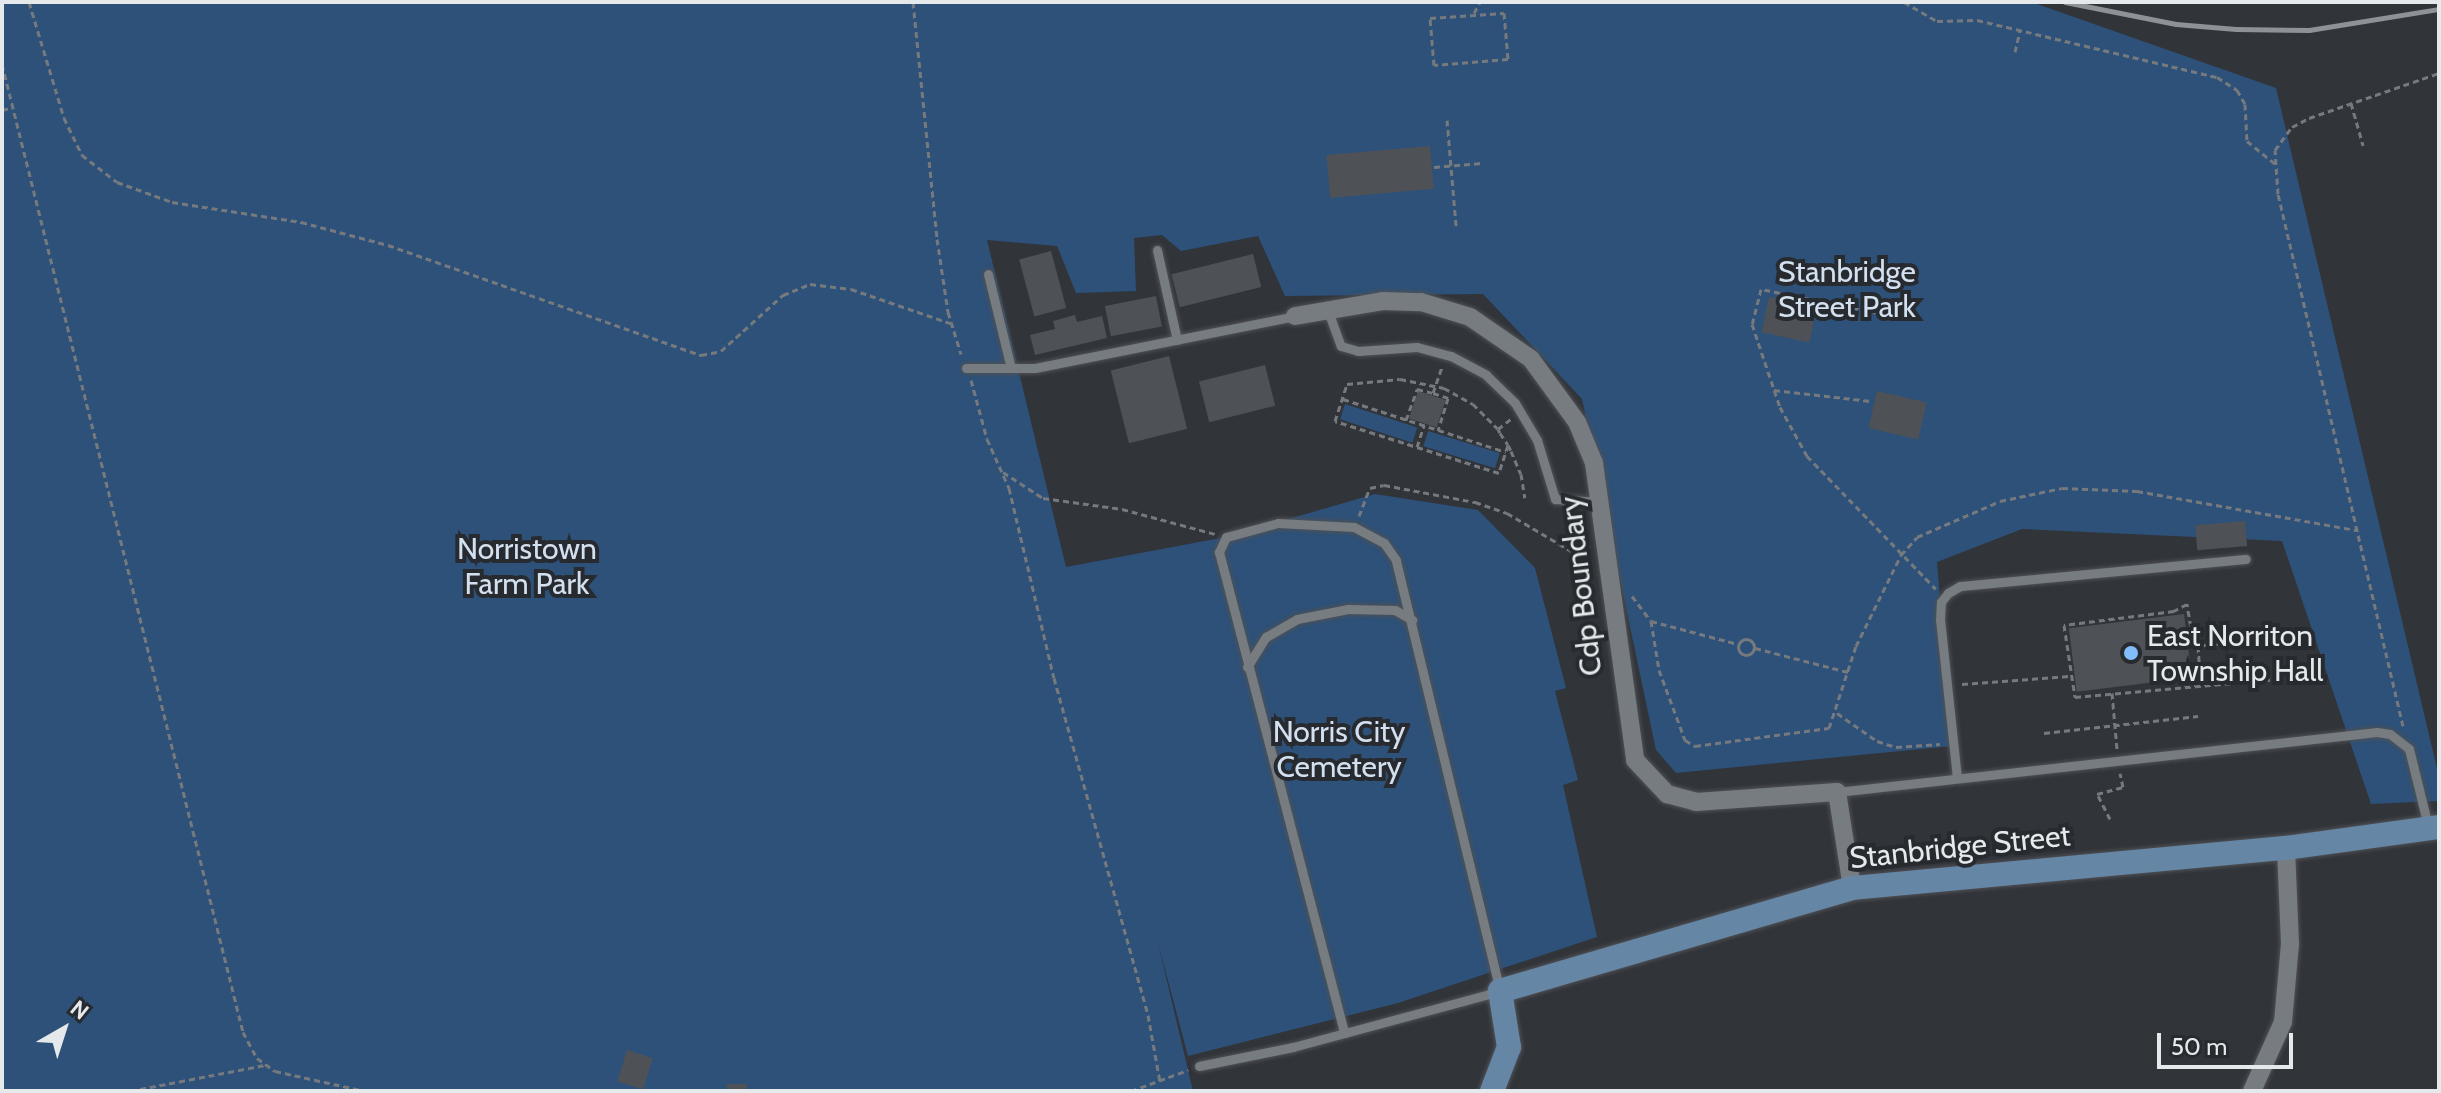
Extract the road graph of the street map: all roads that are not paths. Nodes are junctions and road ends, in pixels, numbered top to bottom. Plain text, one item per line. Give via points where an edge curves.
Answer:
1 (1157, 250) dead end
2 (988, 274) dead end
3 (1328, 311) junction
4 (1295, 316) joint
5 (1177, 340) junction
6 (966, 368) road end
7 (1011, 368) junction
8 (1600, 502) junction
9 (2246, 559) dead end
10 (1412, 620) junction
11 (1247, 667) junction
12 (1957, 778) junction
13 (1837, 792) junction
14 (2434, 828) edge
15 (2286, 848) junction
16 (1852, 888) junction
17 (1500, 991) junction
18 (1344, 1033) junction
19 (1199, 1066) road end
20 (1492, 1091) edge
21 (2252, 1091) edge

1 - 5 lane
2 - 7 lane
3 - 4 street, Cdp Boundary
3 - 8 lane via 1341,346 1358,351 1417,347 1486,375 1515,403 1537,440 1555,499
3 - 8 street, Cdp Boundary via 1383,301 1421,302 1470,317 1512,342 1550,379 1577,422 1594,463
4 - 5 lane
5 - 7 lane
6 - 7 lane
8 - 13 street, Cdp Boundary via 1629,743 1643,772 1667,794 1696,802
9 - 12 lane via 1960,586 1944,598 1940,620
10 - 11 lane via 1395,610 1348,609 1297,619 1266,637
10 - 11 lane via 1396,560 1384,543 1354,527 1278,523 1226,537 1219,552
10 - 17 lane
11 - 18 lane
12 - 13 lane
12 - 14 lane via 2357,732 2390,734 2409,749
13 - 16 street
14 - 15 street, Stanbridge Street
15 - 16 street, Stanbridge Street
15 - 21 street via 2290,944 2283,1022
16 - 17 street, Stanbridge Street
17 - 18 lane
17 - 20 street via 1509,1047
18 - 19 lane

